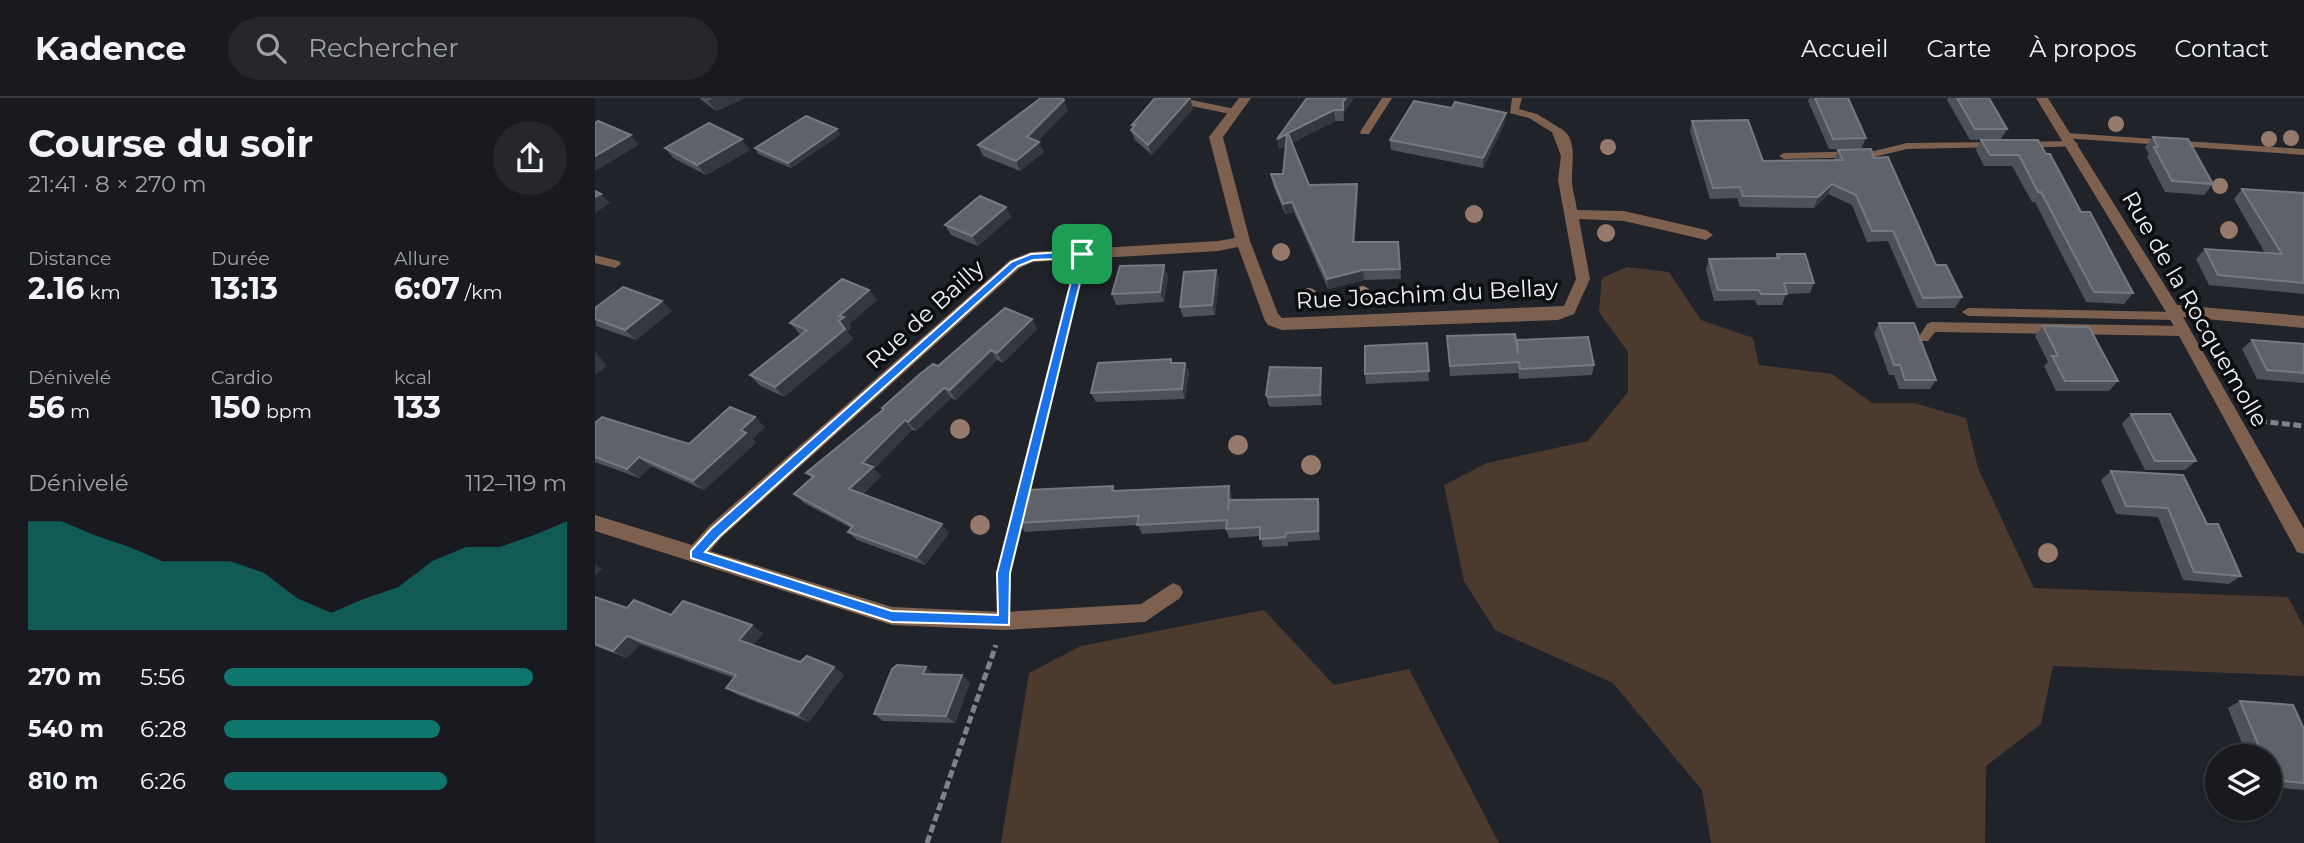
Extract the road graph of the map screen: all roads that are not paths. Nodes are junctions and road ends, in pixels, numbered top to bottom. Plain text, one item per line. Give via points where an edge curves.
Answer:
1 (1167, 98) edge
2 (1245, 98) edge
3 (1387, 98) edge
4 (1517, 98) edge
5 (2042, 98) edge
6 (1235, 112) junction
7 (1365, 132) dead end
8 (1559, 132) joint
9 (2070, 140) junction
10 (2304, 152) edge
11 (1784, 156) dead end
12 (1571, 214) junction
13 (1706, 235) dead end
14 (1243, 241) junction
15 (595, 259) edge
16 (615, 264) dead end
17 (1968, 312) dead end
18 (2173, 313) junction
19 (2304, 321) edge
20 (2184, 331) junction
21 (1924, 338) dead end
22 (595, 523) edge
23 (2304, 546) edge
24 (695, 555) junction
25 (1173, 592) dead end

1 - 6 lane
2 - 6 street
3 - 7 lane
4 - 8 lane via 1514,111 1533,116
5 - 9 street, Rue de la Rocquemolle
6 - 14 street, Rue Joachim du Bellay via 1216,137
8 - 12 street, Rue Joachim du Bellay via 1568,156 1565,180
9 - 10 lane
9 - 11 lane via 1907,145 1874,154
9 - 18 street, Rue de la Rocquemolle
12 - 13 street via 1623,216
12 - 14 street, Rue Joachim du Bellay via 1583,279 1569,310 1557,314 1282,324 1269,314
14 - 24 street, Rue de Bailly via 1031,257 1015,264 715,532
15 - 16 lane
17 - 18 lane
18 - 19 street
18 - 20 street, Rue de la Rocquemolle
20 - 21 lane via 1931,327
20 - 23 street, Rue de la Rocquemolle
22 - 24 street
24 - 25 street via 892,616 1004,621 1145,613

